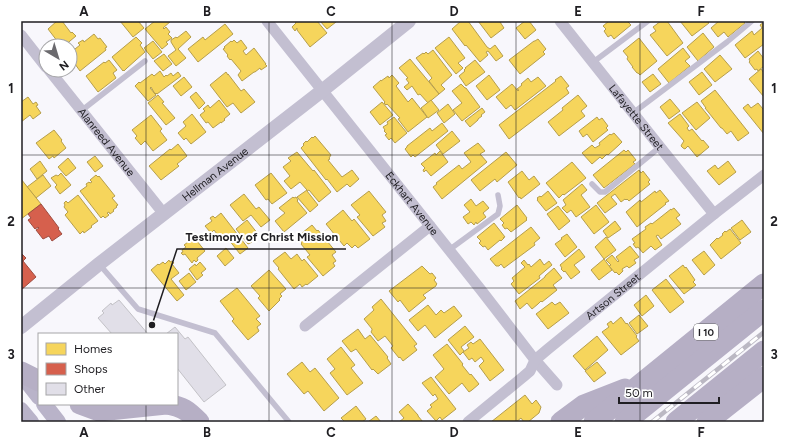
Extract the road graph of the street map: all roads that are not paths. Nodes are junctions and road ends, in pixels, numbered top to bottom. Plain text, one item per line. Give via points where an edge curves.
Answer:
1 (267, 21) edge
2 (409, 21) edge
3 (560, 21) edge
4 (648, 21) edge
5 (752, 21) edge
6 (21, 35) edge
7 (38, 57) edge
8 (145, 61) dead end
9 (592, 62) junction
10 (55, 78) edge
11 (323, 90) junction
12 (81, 111) junction
13 (633, 113) junction
14 (660, 147) junction
15 (764, 175) edge
16 (592, 184) dead end
17 (498, 195) dead end
18 (164, 214) junction
19 (714, 214) junction
20 (430, 226) junction
21 (449, 250) junction
22 (99, 264) junction
23 (764, 284) edge
24 (764, 310) edge
25 (305, 326) dead end
26 (21, 327) edge
27 (764, 352) edge
28 (535, 360) junction
29 (21, 373) edge
30 (764, 377) edge
31 (647, 380) junction
32 (38, 382) edge
33 (557, 385) dead end
34 (38, 397) edge
35 (45, 405) edge
36 (83, 405) edge
37 (156, 405) edge
38 (170, 405) edge
39 (21, 410) edge
40 (31, 422) edge
41 (58, 422) edge
42 (199, 422) edge
43 (289, 422) edge
44 (468, 422) edge
45 (561, 422) edge
46 (594, 422) edge
47 (625, 422) edge
48 (676, 422) edge
49 (707, 422) edge

1 - 11 street, Eckhart Avenue
2 - 11 street, Hellman Avenue
3 - 9 street, Lafayette Street
4 - 9 lane
5 - 13 lane
6 - 7 street
8 - 12 lane
9 - 13 street, Lafayette Street
10 - 12 street, Alanreed Avenue
11 - 18 street, Hellman Avenue
11 - 20 street, Eckhart Avenue
12 - 18 street, Alanreed Avenue
13 - 14 street, Lafayette Street
14 - 16 lane via 605,192 600,192
14 - 19 street, Lafayette Street
15 - 19 street, Artson Street
17 - 21 lane via 498,214
18 - 22 street, Hellman Avenue
19 - 28 street, Artson Street
20 - 21 street, Eckhart Avenue
20 - 25 street
21 - 28 street, Eckhart Avenue
22 - 26 street, Hellman Avenue
22 - 43 lane via 138,310 216,333
23 - 31 highway, I 10
24 - 47 highway
27 - 48 highway
28 - 33 street, Eckhart Avenue
28 - 44 street, Artson Street via 530,371
29 - 32 highway
29 - 34 main road
30 - 49 highway
31 - 45 highway via 584,405
31 - 46 highway, I 10
35 - 41 main road
36 - 37 highway via 99,410
38 - 42 highway via 189,412
39 - 40 main road

